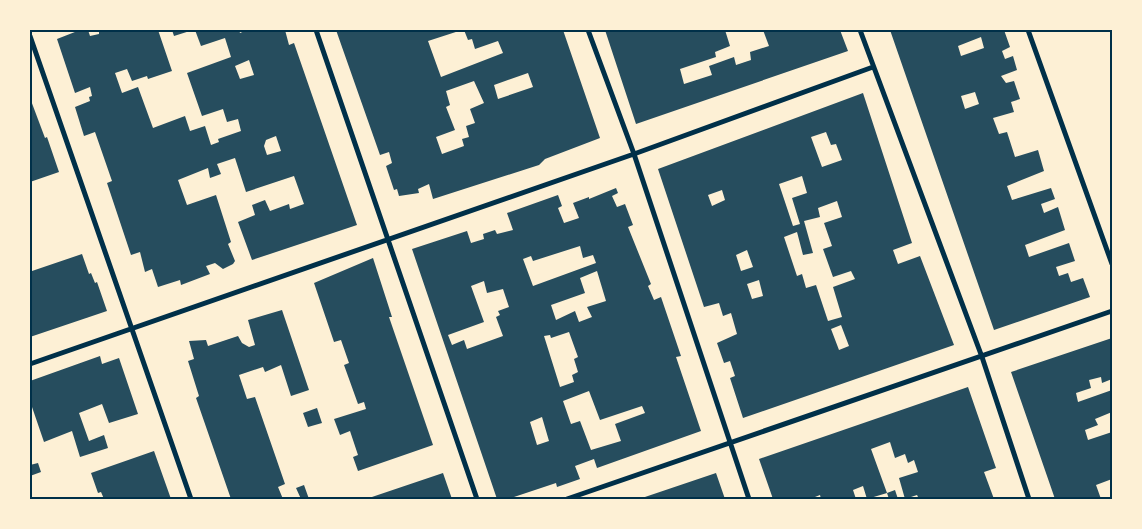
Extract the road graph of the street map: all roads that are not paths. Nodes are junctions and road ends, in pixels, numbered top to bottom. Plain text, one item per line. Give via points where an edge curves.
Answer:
1 (316, 30) edge
2 (588, 30) edge
3 (860, 30) edge
4 (1028, 30) edge
5 (30, 36) edge
6 (873, 67) junction
7 (634, 154) junction
8 (386, 239) junction
9 (1112, 264) edge
10 (1112, 311) edge
11 (133, 329) junction
12 (982, 357) junction
13 (30, 364) edge
14 (729, 444) junction
15 (192, 499) edge
16 (477, 499) edge
17 (567, 499) edge
18 (749, 499) edge
19 (1029, 499) edge

1 - 8 street
2 - 7 street
3 - 6 street
4 - 9 street
5 - 11 street
6 - 7 street
6 - 12 street
7 - 8 street
7 - 14 street
8 - 11 street
8 - 16 street
10 - 12 street
11 - 13 street
11 - 15 street
12 - 14 street
12 - 19 street
14 - 17 street
14 - 18 street

